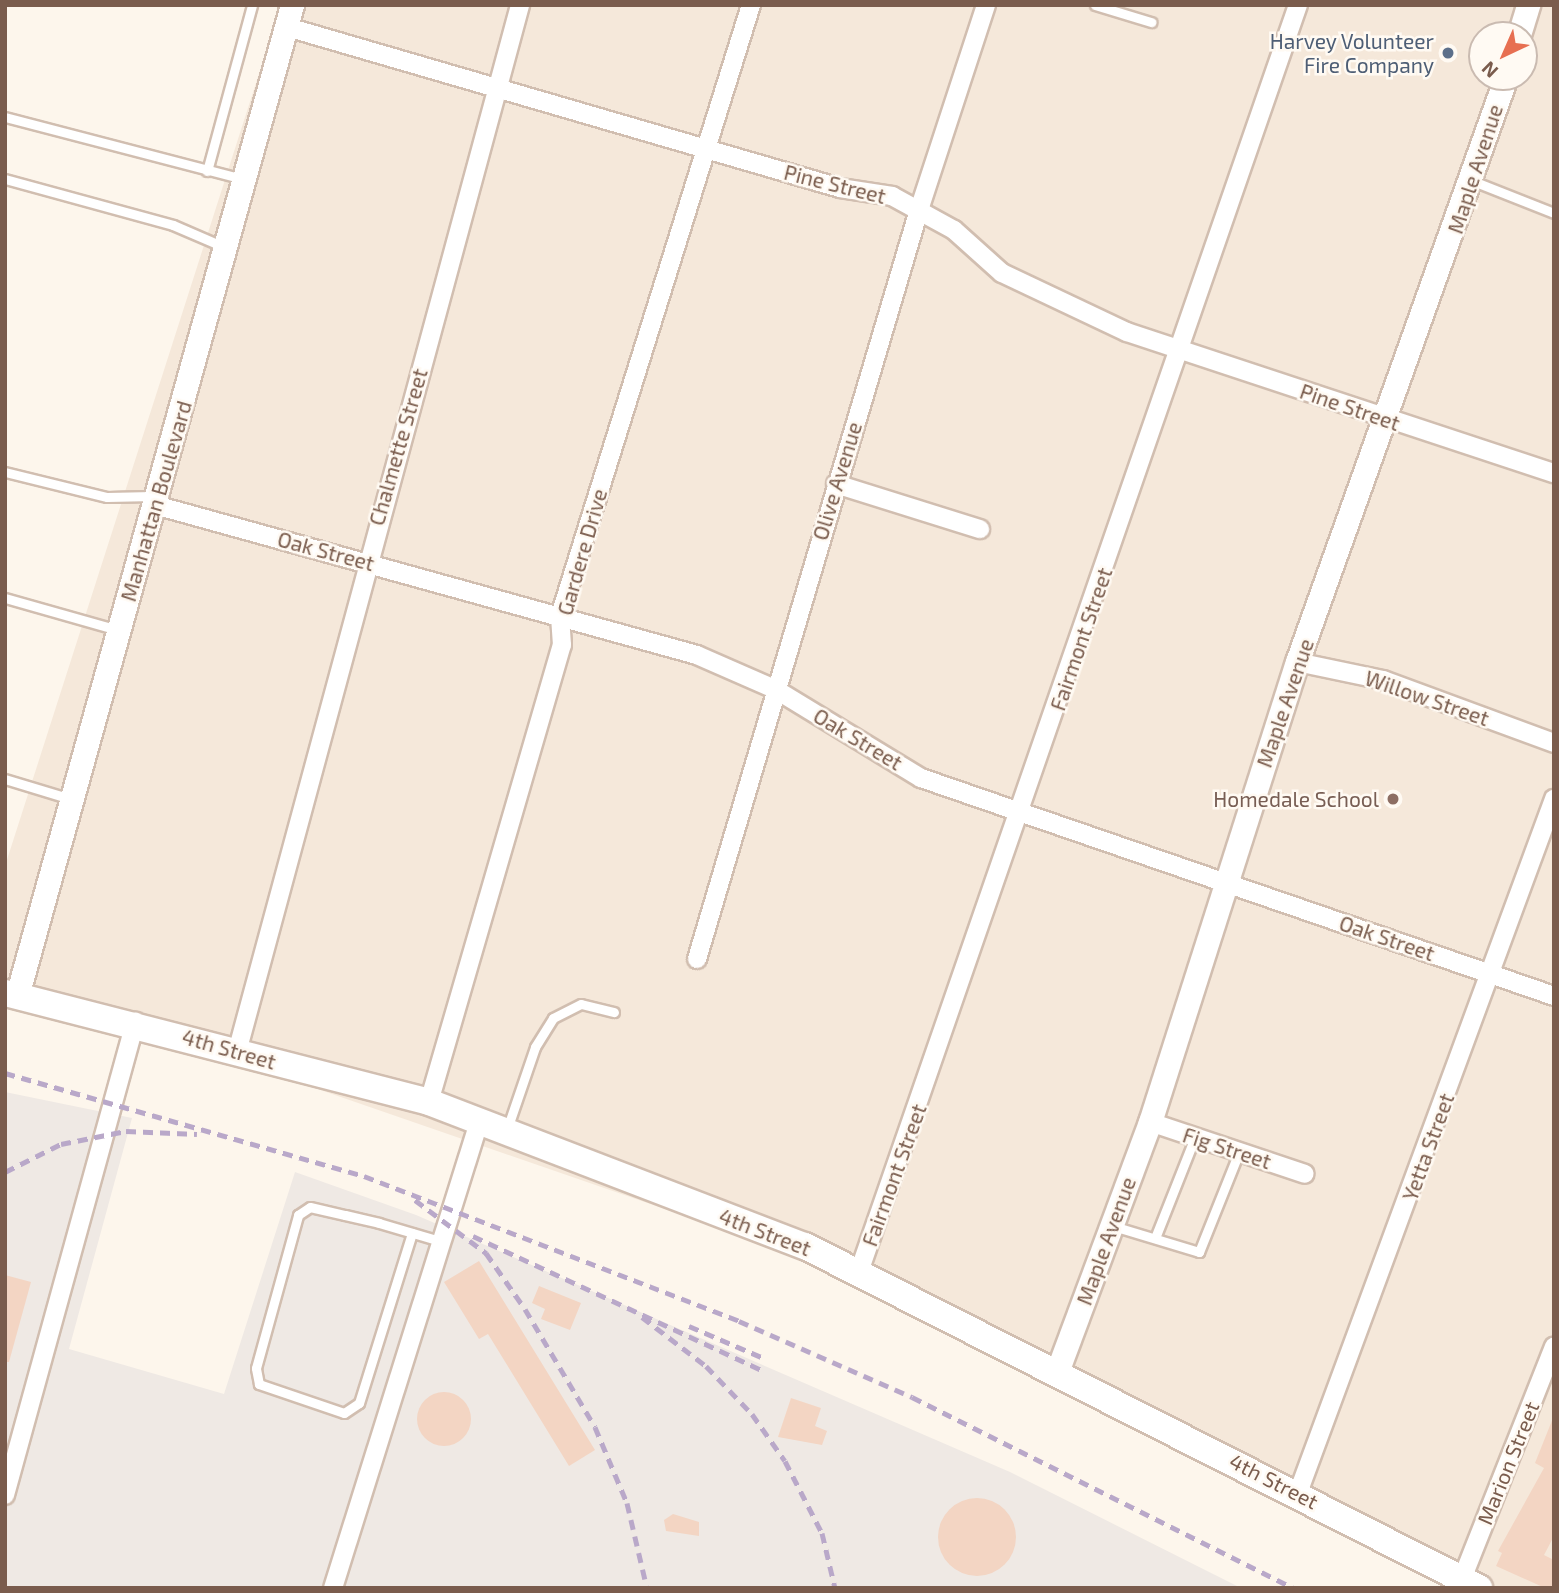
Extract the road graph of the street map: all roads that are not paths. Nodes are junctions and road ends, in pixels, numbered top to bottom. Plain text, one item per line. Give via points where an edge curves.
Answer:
1 (253, 5) edge
2 (520, 5) edge
3 (751, 5) edge
4 (986, 5) edge
5 (1095, 5) edge
6 (1298, 5) edge
7 (289, 16) edge
8 (1151, 23) dead end
9 (499, 86) junction
10 (1502, 91) edge
11 (5, 117) edge
12 (705, 148) junction
13 (206, 171) junction
14 (5, 179) edge
15 (245, 180) junction
16 (1473, 181) junction
17 (919, 211) junction
18 (1554, 213) edge
19 (226, 248) junction
20 (1180, 349) junction
21 (1388, 420) junction
22 (5, 472) edge
23 (1554, 473) edge
24 (836, 484) junction
25 (157, 500) junction
26 (980, 529) dead end
27 (366, 562) junction
28 (5, 598) edge
29 (560, 617) junction
30 (120, 630) junction
31 (1297, 662) junction
32 (775, 689) junction
33 (1554, 743) edge
34 (5, 779) edge
35 (1554, 799) edge
36 (72, 800) junction
37 (1022, 812) junction
38 (1226, 881) junction
39 (697, 959) dead end
40 (1492, 975) junction
41 (11, 994) edge
42 (1554, 996) edge
43 (614, 1012) dead end
44 (135, 1022) junction
45 (237, 1052) junction
46 (429, 1102) junction
47 (480, 1119) junction
48 (1150, 1122) junction
49 (507, 1130) junction
50 (1195, 1137) junction
51 (1239, 1152) junction
52 (1305, 1174) dead end
53 (1112, 1225) junction
54 (412, 1233) junction
55 (1155, 1238) junction
56 (443, 1242) junction
57 (859, 1272) junction
58 (1554, 1347) edge
59 (1057, 1372) junction
60 (1298, 1493) junction
61 (5, 1495) edge
62 (1470, 1583) edge
63 (333, 1588) edge

1 - 13 lane
2 - 9 street, Chalmette Street
3 - 12 street, Gardere Drive
4 - 17 street, Olive Avenue
5 - 8 lane
6 - 20 street, Fairmont Street
7 - 9 street, Pine Street
7 - 15 street, Manhattan Boulevard
9 - 12 street, Pine Street
9 - 27 street, Chalmette Street
10 - 16 street, Maple Avenue
11 - 13 lane
12 - 17 street, Pine Street via 840,188 892,196
12 - 29 street, Gardere Drive
13 - 15 lane
14 - 19 lane via 173,225
15 - 19 street, Manhattan Boulevard
16 - 18 lane
16 - 21 street, Maple Avenue
17 - 20 street, Pine Street via 954,230 1002,273 1127,332
17 - 24 street, Olive Avenue
19 - 25 street, Manhattan Boulevard
20 - 21 street, Pine Street
20 - 37 street, Fairmont Street
21 - 23 street, Pine Street
21 - 31 street, Maple Avenue
22 - 25 lane via 107,497
24 - 26 street
24 - 32 street, Olive Avenue
25 - 27 street, Oak Street
25 - 30 street, Manhattan Boulevard
27 - 29 street, Oak Street
27 - 45 street, Chalmette Street
28 - 30 lane
29 - 32 street, Oak Street via 697,655
29 - 46 street, Gardere Drive via 562,645
30 - 36 street, Manhattan Boulevard
31 - 33 street, Willow Street via 1383,680
31 - 38 street, Maple Avenue
32 - 37 street, Oak Street via 921,778
32 - 39 street, Olive Avenue
34 - 36 lane
35 - 40 street, Yetta Street
36 - 41 street, Manhattan Boulevard
37 - 38 street, Oak Street
37 - 57 street, Fairmont Street
38 - 40 street, Oak Street
38 - 48 street, Maple Avenue
40 - 42 street, Oak Street
40 - 60 street, Yetta Street
41 - 44 main road, 4th Street
43 - 49 lane via 581,1004 553,1018 536,1047
44 - 45 main road, 4th Street
44 - 61 street
45 - 46 main road, 4th Street
46 - 47 main road, 4th Street
47 - 49 main road, 4th Street
47 - 56 street
48 - 50 street, Fig Street
48 - 53 street, Maple Avenue
49 - 57 main road, 4th Street via 805,1246
50 - 51 street, Fig Street
50 - 55 lane
51 - 52 street, Fig Street
51 - 55 lane via 1199,1252
53 - 55 lane
53 - 59 street, Maple Avenue
54 - 54 lane via 310,1207 298,1215 256,1368 260,1384 344,1413 359,1403
54 - 56 lane
56 - 63 street
57 - 59 main road, 4th Street
58 - 62 street, Marion Street
59 - 60 main road, 4th Street
60 - 62 main road, 4th Street

